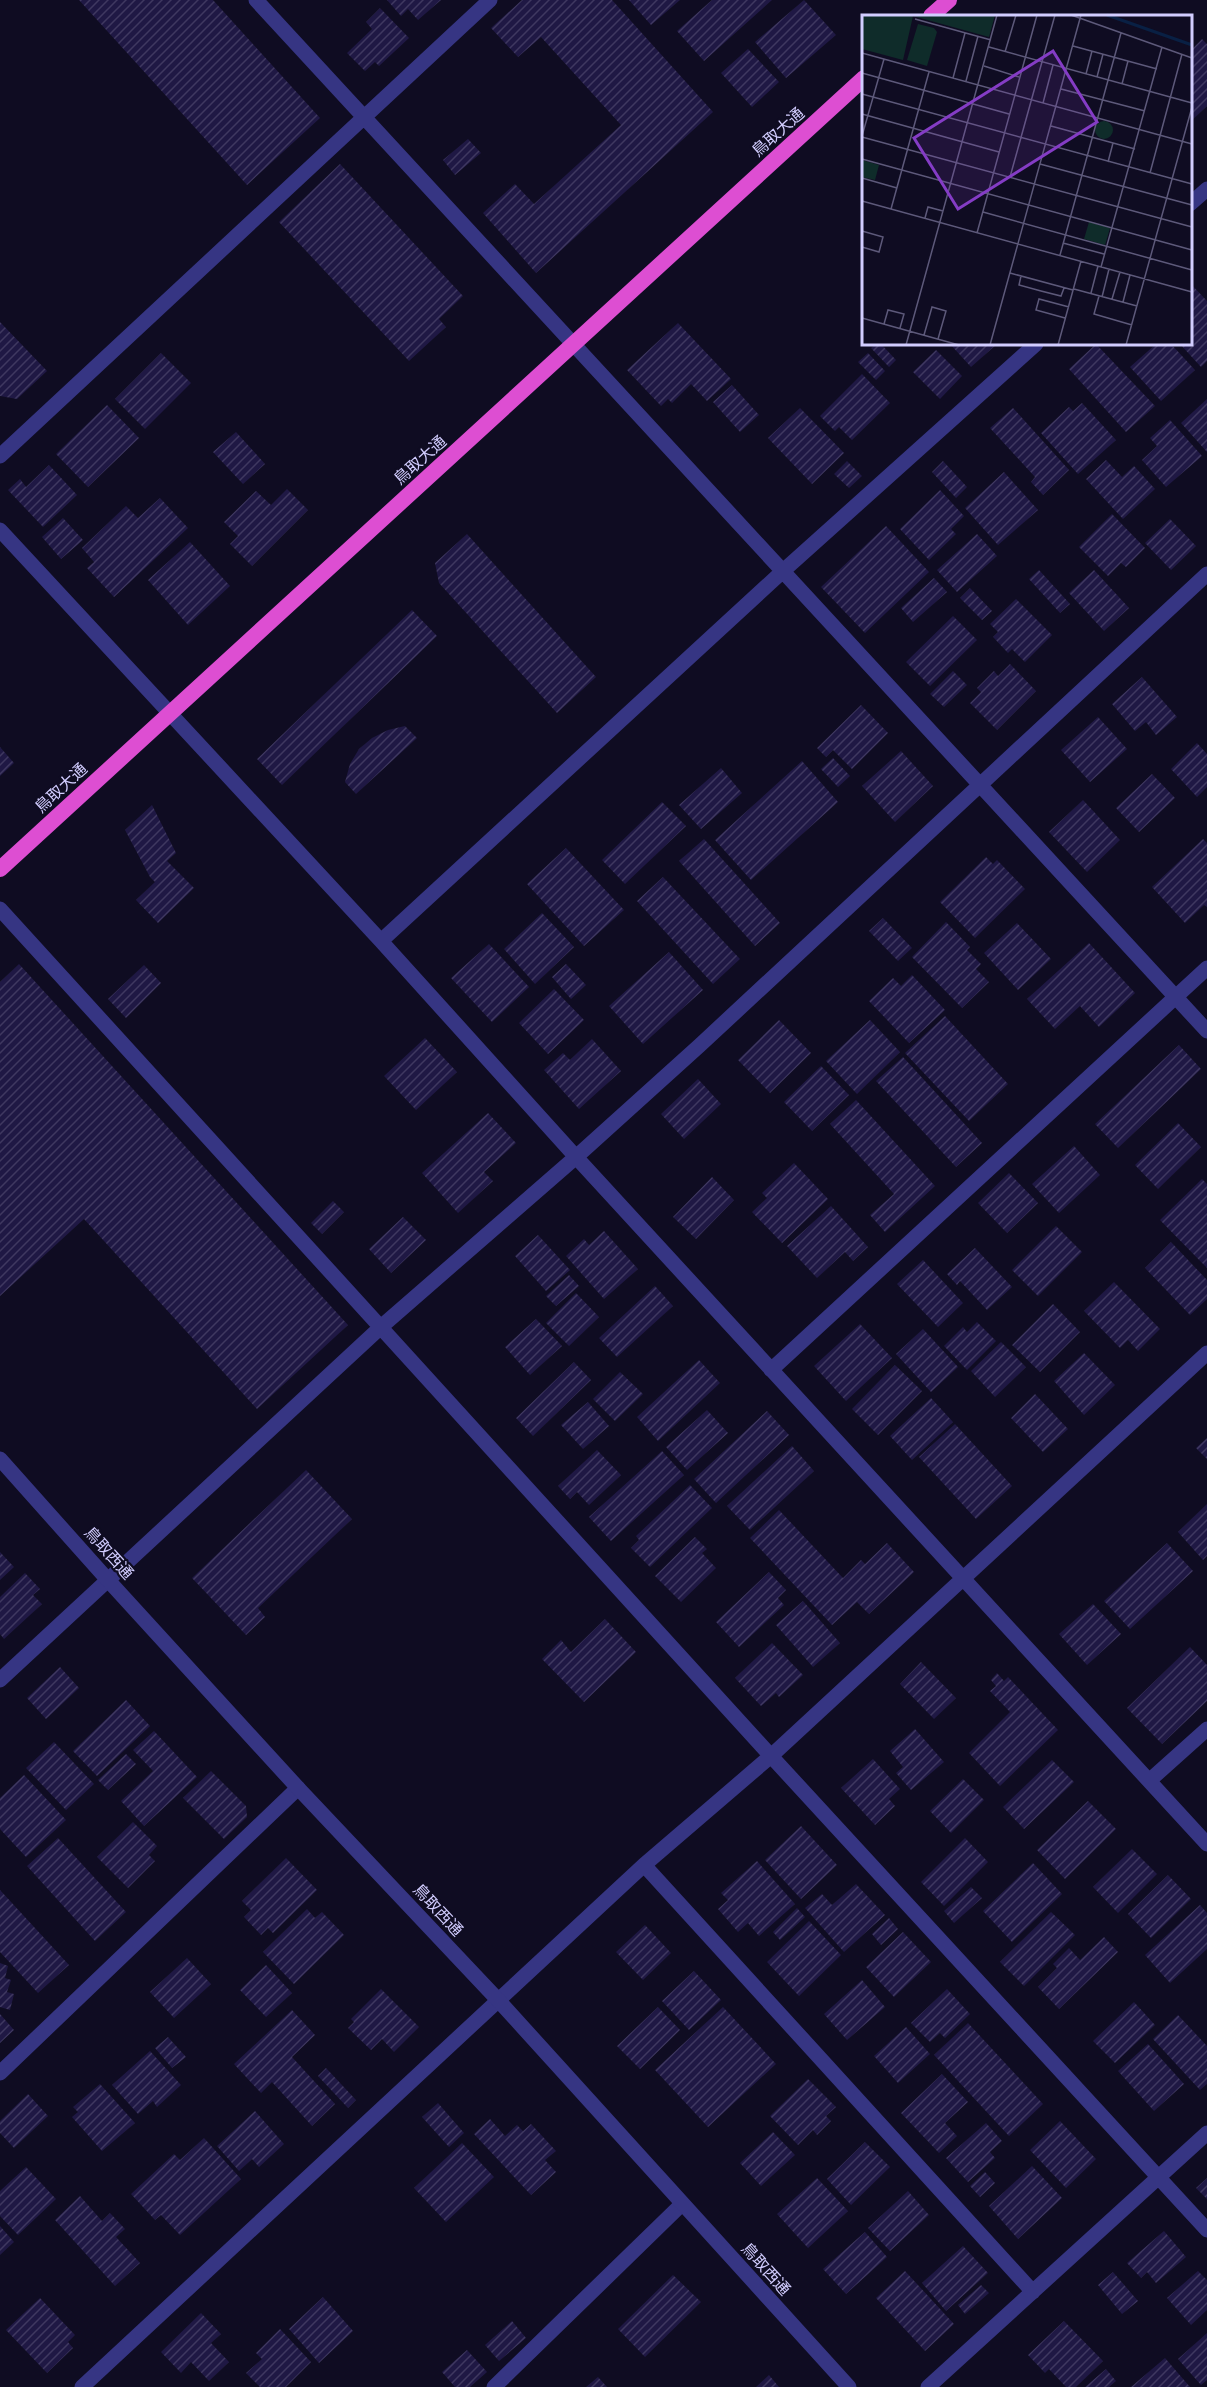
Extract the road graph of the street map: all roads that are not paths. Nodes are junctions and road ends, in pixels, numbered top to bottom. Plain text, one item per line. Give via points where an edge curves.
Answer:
1 (256, 0) edge
2 (490, 0) edge
3 (949, 0) edge
4 (932, 15) edge
5 (862, 80) edge
6 (363, 117) junction
7 (1207, 189) edge
8 (1192, 203) edge
9 (573, 344) junction
10 (1035, 345) edge
11 (0, 456) edge
12 (0, 530) edge
13 (783, 571) junction
14 (1207, 574) edge
15 (170, 712) junction
16 (980, 784) junction
17 (0, 869) edge
18 (0, 909) edge
19 (381, 941) junction
20 (1207, 968) edge
21 (1176, 996) junction
22 (1207, 1031) edge
23 (576, 1157) junction
24 (382, 1326) junction
25 (1207, 1353) edge
26 (771, 1370) junction
27 (0, 1459) edge
28 (107, 1579) junction
29 (962, 1579) junction
30 (0, 1680) edge
31 (1207, 1729) edge
32 (771, 1756) junction
33 (1150, 1780) junction
34 (298, 1788) junction
35 (1207, 1844) edge
36 (644, 1865) junction
37 (499, 2001) junction
38 (0, 2073) edge
39 (1207, 2133) edge
40 (1159, 2177) junction
41 (682, 2204) junction
42 (1207, 2230) edge
43 (1033, 2292) junction
44 (82, 2387) edge
45 (494, 2387) edge
46 (849, 2387) edge
47 (928, 2387) edge

1 - 6 street
2 - 6 street
3 - 4 highway
5 - 9 highway, 鳥取大通
6 - 9 street
6 - 11 street
7 - 8 street
9 - 13 street
9 - 15 highway, 鳥取大通
10 - 13 street
12 - 15 street
13 - 16 street
13 - 19 street
14 - 16 street
15 - 17 highway, 鳥取大通
15 - 19 street
16 - 21 street
16 - 23 street
18 - 24 street
19 - 23 street
20 - 21 street
21 - 22 street
21 - 26 street
23 - 24 street
23 - 26 street
24 - 28 street
24 - 32 street
25 - 29 street
26 - 29 street
27 - 28 street, 鳥取西通
28 - 30 street
28 - 34 street, 鳥取西通
29 - 32 street
29 - 33 street
31 - 33 street
32 - 36 street
32 - 40 street
33 - 35 street
34 - 37 street, 鳥取西通
34 - 38 street
36 - 37 street
36 - 43 street
37 - 41 street, 鳥取西通
37 - 44 street
39 - 40 street
40 - 42 street
40 - 43 street
41 - 45 street
41 - 46 street, 鳥取西通
43 - 47 street

